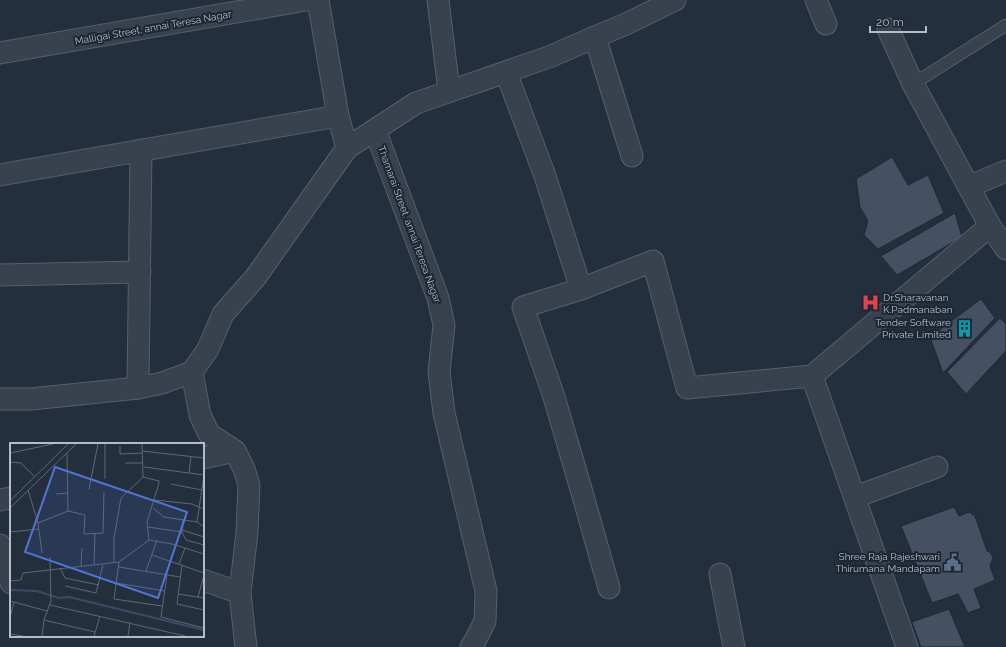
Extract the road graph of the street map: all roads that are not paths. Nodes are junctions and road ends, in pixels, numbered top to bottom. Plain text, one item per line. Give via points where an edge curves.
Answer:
1 (306, 0) edge
2 (318, 0) edge
3 (438, 0) edge
4 (675, 0) edge
5 (816, 0) edge
6 (826, 24) dead end
7 (1006, 25) edge
8 (888, 29) dead end
9 (595, 37) junction
10 (0, 53) edge
11 (506, 72) junction
12 (913, 84) junction
13 (449, 92) junction
14 (338, 116) junction
15 (375, 130) junction
16 (347, 148) junction
17 (141, 150) junction
18 (632, 156) dead end
19 (1006, 171) edge
20 (0, 175) edge
21 (970, 186) junction
22 (990, 226) junction
23 (1006, 249) edge
24 (140, 272) junction
25 (0, 275) edge
26 (581, 289) junction
27 (192, 372) junction
28 (812, 376) junction
29 (138, 388) junction
30 (0, 399) edge
31 (235, 451) junction
32 (204, 458) edge
33 (937, 467) dead end
34 (855, 497) junction
35 (10, 498) edge
36 (0, 500) edge
37 (0, 545) edge
38 (720, 574) dead end
39 (10, 579) edge
40 (204, 580) edge
41 (10, 586) edge
42 (0, 588) edge
43 (609, 588) dead end
44 (240, 593) junction
45 (246, 647) edge
46 (471, 647) edge
47 (734, 647) edge
48 (907, 647) edge

1 - 10 street, Malligai Street, annai Teresa Nagar
2 - 14 street
3 - 13 street
4 - 9 street
5 - 6 street
7 - 12 lane
8 - 12 street
9 - 11 street via 550,57
9 - 18 street
11 - 13 street
11 - 26 street via 545,176
12 - 21 street
13 - 15 street via 416,103
14 - 16 street
14 - 17 street
15 - 16 street
15 - 46 street, Thamarai Street, annai Teresa Nagar via 438,298 444,325 439,372 444,412 486,592 485,621
16 - 27 street via 256,278 224,314 208,349
17 - 20 street
17 - 24 street
19 - 21 street
21 - 22 street
22 - 23 street
22 - 28 street
24 - 25 street
24 - 29 street
26 - 28 street via 653,261 686,388
26 - 43 street via 523,306 554,397
27 - 29 street via 162,383
27 - 31 street via 200,415 208,434
28 - 34 street
29 - 30 street via 31,399
31 - 32 street
31 - 44 street via 249,485
33 - 34 street
34 - 48 street
35 - 36 street
37 - 39 street
38 - 47 street
40 - 44 street
41 - 42 street
44 - 45 street

